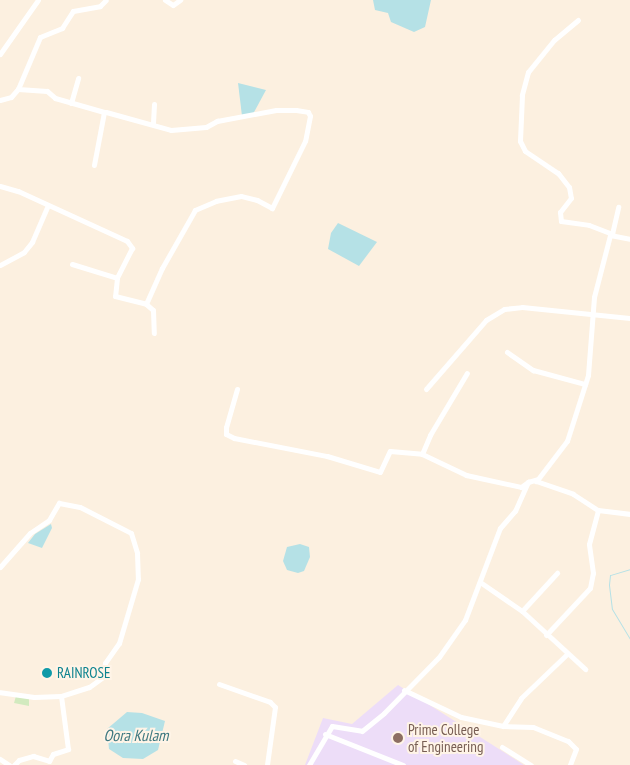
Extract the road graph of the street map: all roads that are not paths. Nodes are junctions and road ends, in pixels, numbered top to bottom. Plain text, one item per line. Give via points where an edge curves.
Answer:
1 (38, 0) edge
2 (106, 0) edge
3 (165, 0) edge
4 (180, 0) edge
5 (578, 20) dead end
6 (0, 54) edge
7 (78, 78) dead end
8 (18, 89) junction
9 (0, 100) edge
10 (71, 103) junction
11 (154, 104) dead end
12 (106, 112) dead end
13 (152, 123) junction
14 (94, 165) dead end
15 (0, 186) edge
16 (48, 205) junction
17 (618, 207) dead end
18 (612, 234) junction
19 (630, 239) edge
20 (72, 264) dead end
21 (0, 265) edge
22 (117, 278) junction
23 (146, 304) junction
24 (594, 312) junction
25 (630, 318) edge
26 (154, 333) dead end
27 (507, 352) dead end
28 (467, 373) dead end
29 (585, 384) junction
30 (237, 389) dead end
31 (426, 389) dead end
32 (422, 454) junction
33 (538, 479) junction
34 (528, 482) junction
35 (598, 510) junction
36 (630, 514) edge
37 (0, 568) edge
38 (557, 573) dead end
39 (480, 582) junction
40 (522, 612) junction
41 (546, 635) junction
42 (567, 654) junction
43 (585, 669) dead end
44 (219, 684) dead end
45 (404, 690) junction
46 (0, 692) edge
47 (61, 696) junction
48 (503, 726) junction
49 (325, 734) junction
50 (502, 747) dead end
51 (0, 759) edge
52 (235, 761) dead end
53 (9, 765) edge
54 (14, 765) edge
55 (244, 765) edge
56 (267, 765) edge
57 (310, 765) edge
58 (403, 765) edge
59 (531, 765) edge
60 (570, 765) edge

1 - 6 street
2 - 8 street via 100,6 74,11 62,28 40,37
3 - 4 street via 173,5
5 - 18 street via 554,40 528,72 522,95 520,141 525,151 558,174 569,187 571,198 560,212 561,221 589,225
7 - 10 street
8 - 9 street via 11,97
8 - 10 street via 47,91
10 - 14 street via 104,112
11 - 13 street
12 - 13 street
13 - 23 street via 171,130 206,127 217,121 276,110 308,112 310,116 306,141 272,208 241,196 195,210
15 - 16 street via 18,190
16 - 21 street via 32,242 24,252
16 - 22 street via 127,241 132,248
17 - 18 street
18 - 19 street
18 - 24 street via 596,284
20 - 22 street
22 - 23 street via 115,296
23 - 26 street via 155,312
24 - 25 street
24 - 29 street
24 - 31 street via 522,307 494,314
27 - 29 street via 533,370
28 - 32 street
29 - 33 street via 567,441
30 - 32 street via 226,428 226,434 234,438 327,456 380,472 390,451
32 - 34 street via 466,475 521,486
33 - 34 street
33 - 35 street via 573,494
34 - 39 street via 514,511 491,544
35 - 36 street
35 - 41 street via 589,544 593,573 590,588
37 - 47 street via 30,533 49,520 59,503 80,508 131,533 137,552 138,579 119,644 105,663 103,677 89,687
38 - 40 street
39 - 40 street
39 - 45 street via 465,620 439,657
40 - 41 street
41 - 42 street
42 - 43 street
42 - 48 street via 522,698
44 - 56 street via 270,702 275,707
45 - 48 street via 460,716
45 - 49 street via 384,713 362,730 332,726
46 - 47 street via 34,697
47 - 54 street via 68,749 53,754 50,761 33,756
48 - 60 street via 534,727 568,740 576,749
49 - 57 street
49 - 58 street
50 - 59 street
51 - 53 street
52 - 55 street

